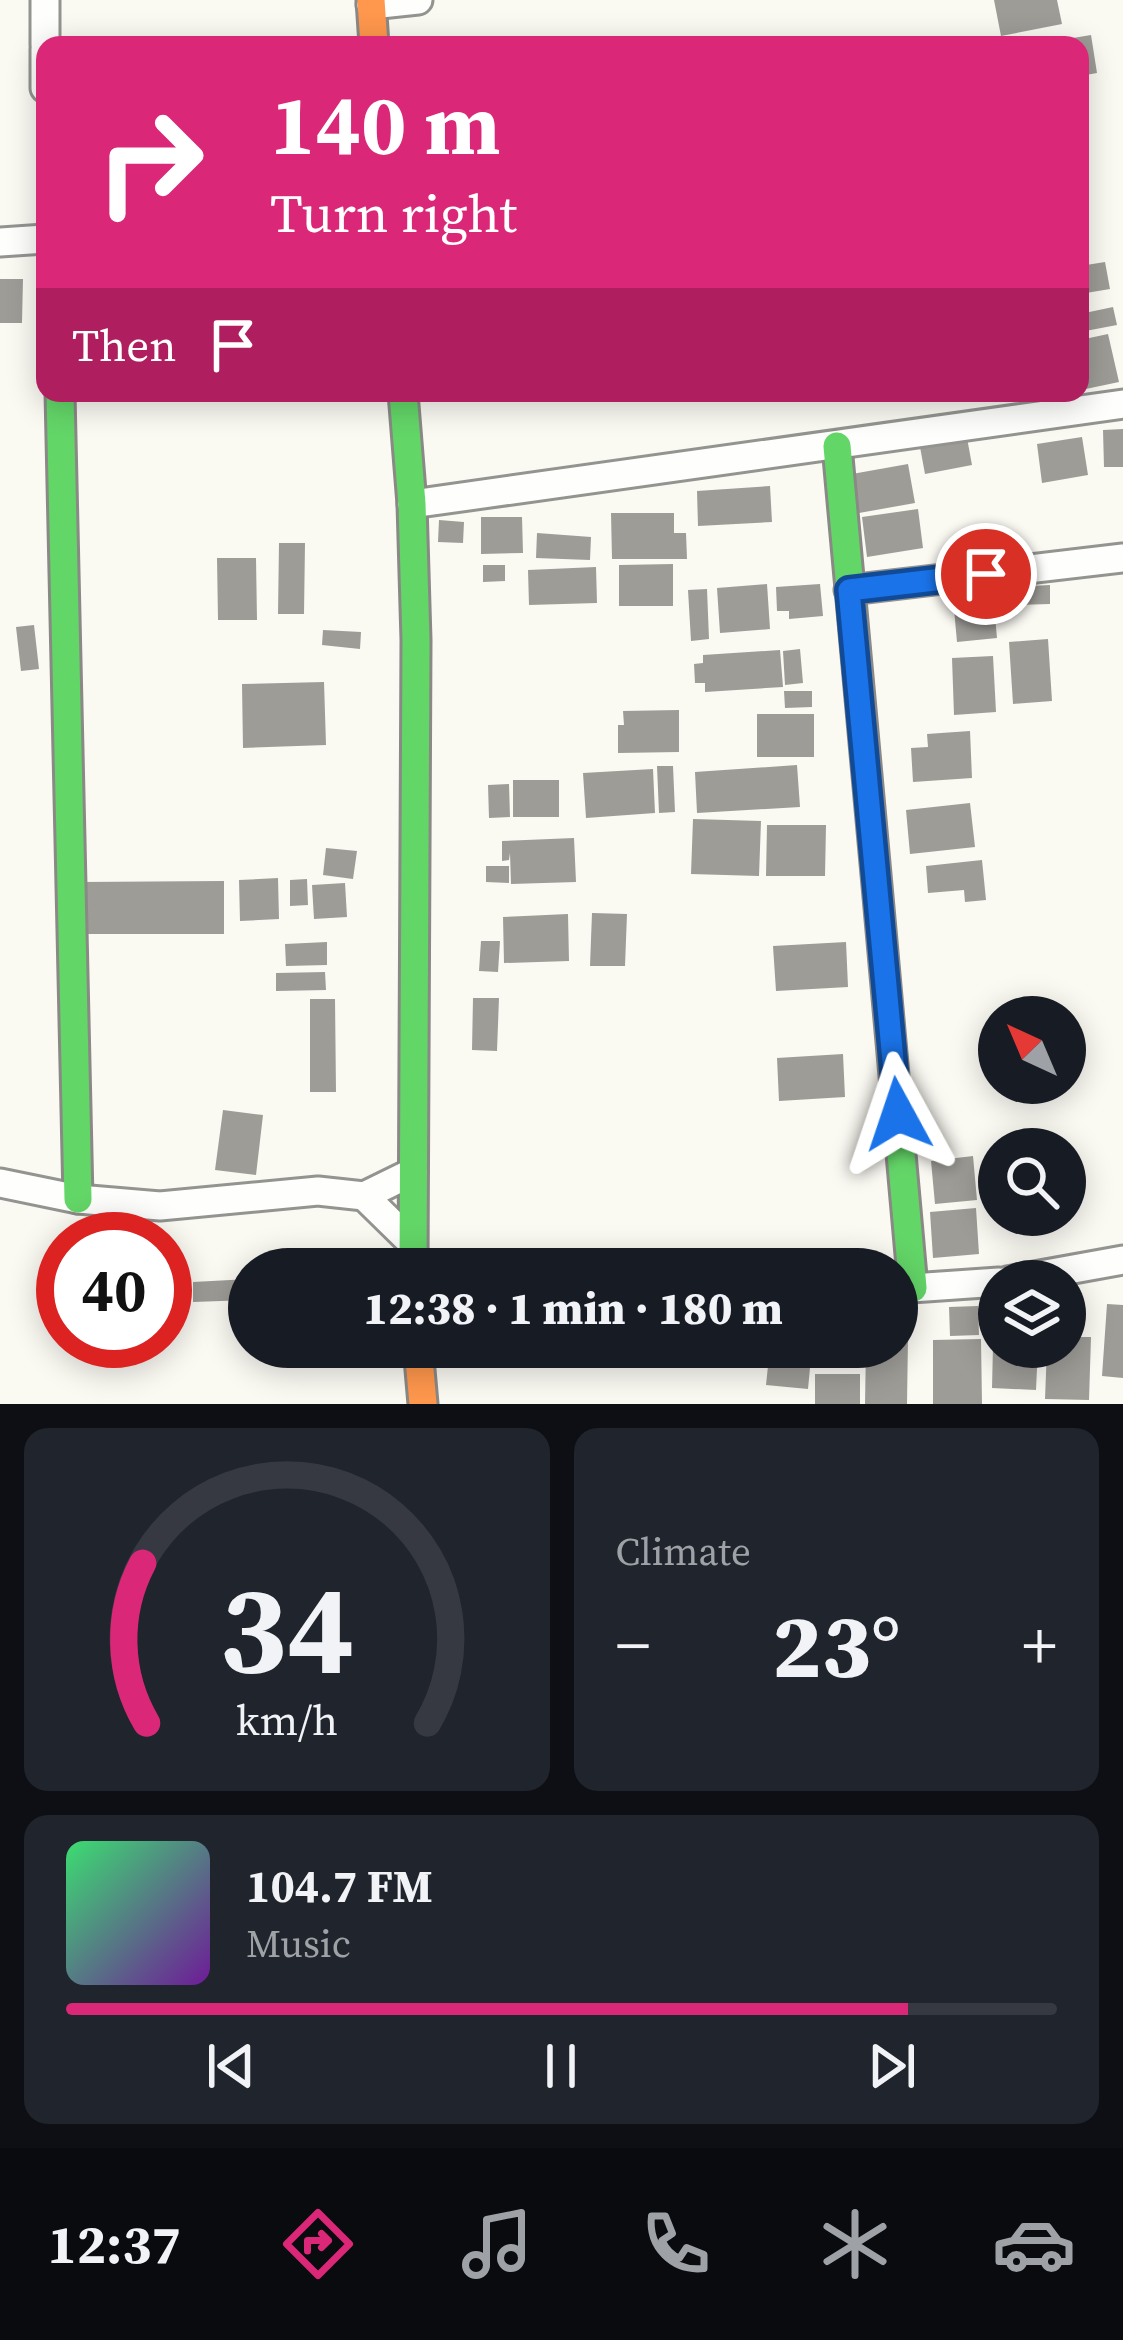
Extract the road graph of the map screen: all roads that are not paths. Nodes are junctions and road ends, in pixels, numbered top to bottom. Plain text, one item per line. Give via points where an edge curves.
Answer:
1 (44, 0) edge
2 (418, 0) edge
3 (371, 3) edge
4 (45, 36) edge
5 (373, 36) edge
6 (36, 239) edge
7 (0, 242) edge
8 (60, 402) edge
9 (404, 402) edge
10 (1123, 404) edge
11 (837, 446) junction
12 (412, 504) junction
13 (1123, 558) edge
14 (849, 590) junction
15 (412, 1172) junction
16 (0, 1183) edge
17 (364, 1196) junction
18 (78, 1199) junction
19 (406, 1248) edge
20 (412, 1248) edge
21 (902, 1248) edge
22 (1123, 1260) edge
23 (1086, 1267) edge
24 (978, 1284) edge
25 (918, 1287) edge
26 (420, 1368) edge
27 (423, 1404) edge

1 - 4 street
2 - 3 street
3 - 5 street
6 - 7 street
8 - 18 street
9 - 12 street
10 - 11 street
11 - 12 street
11 - 14 street
12 - 15 street
13 - 14 street
14 - 21 street via 875,836
15 - 17 street
15 - 20 street
16 - 18 street
17 - 18 street via 318,1191 160,1206
17 - 19 street
22 - 23 street
24 - 25 street
26 - 27 street

